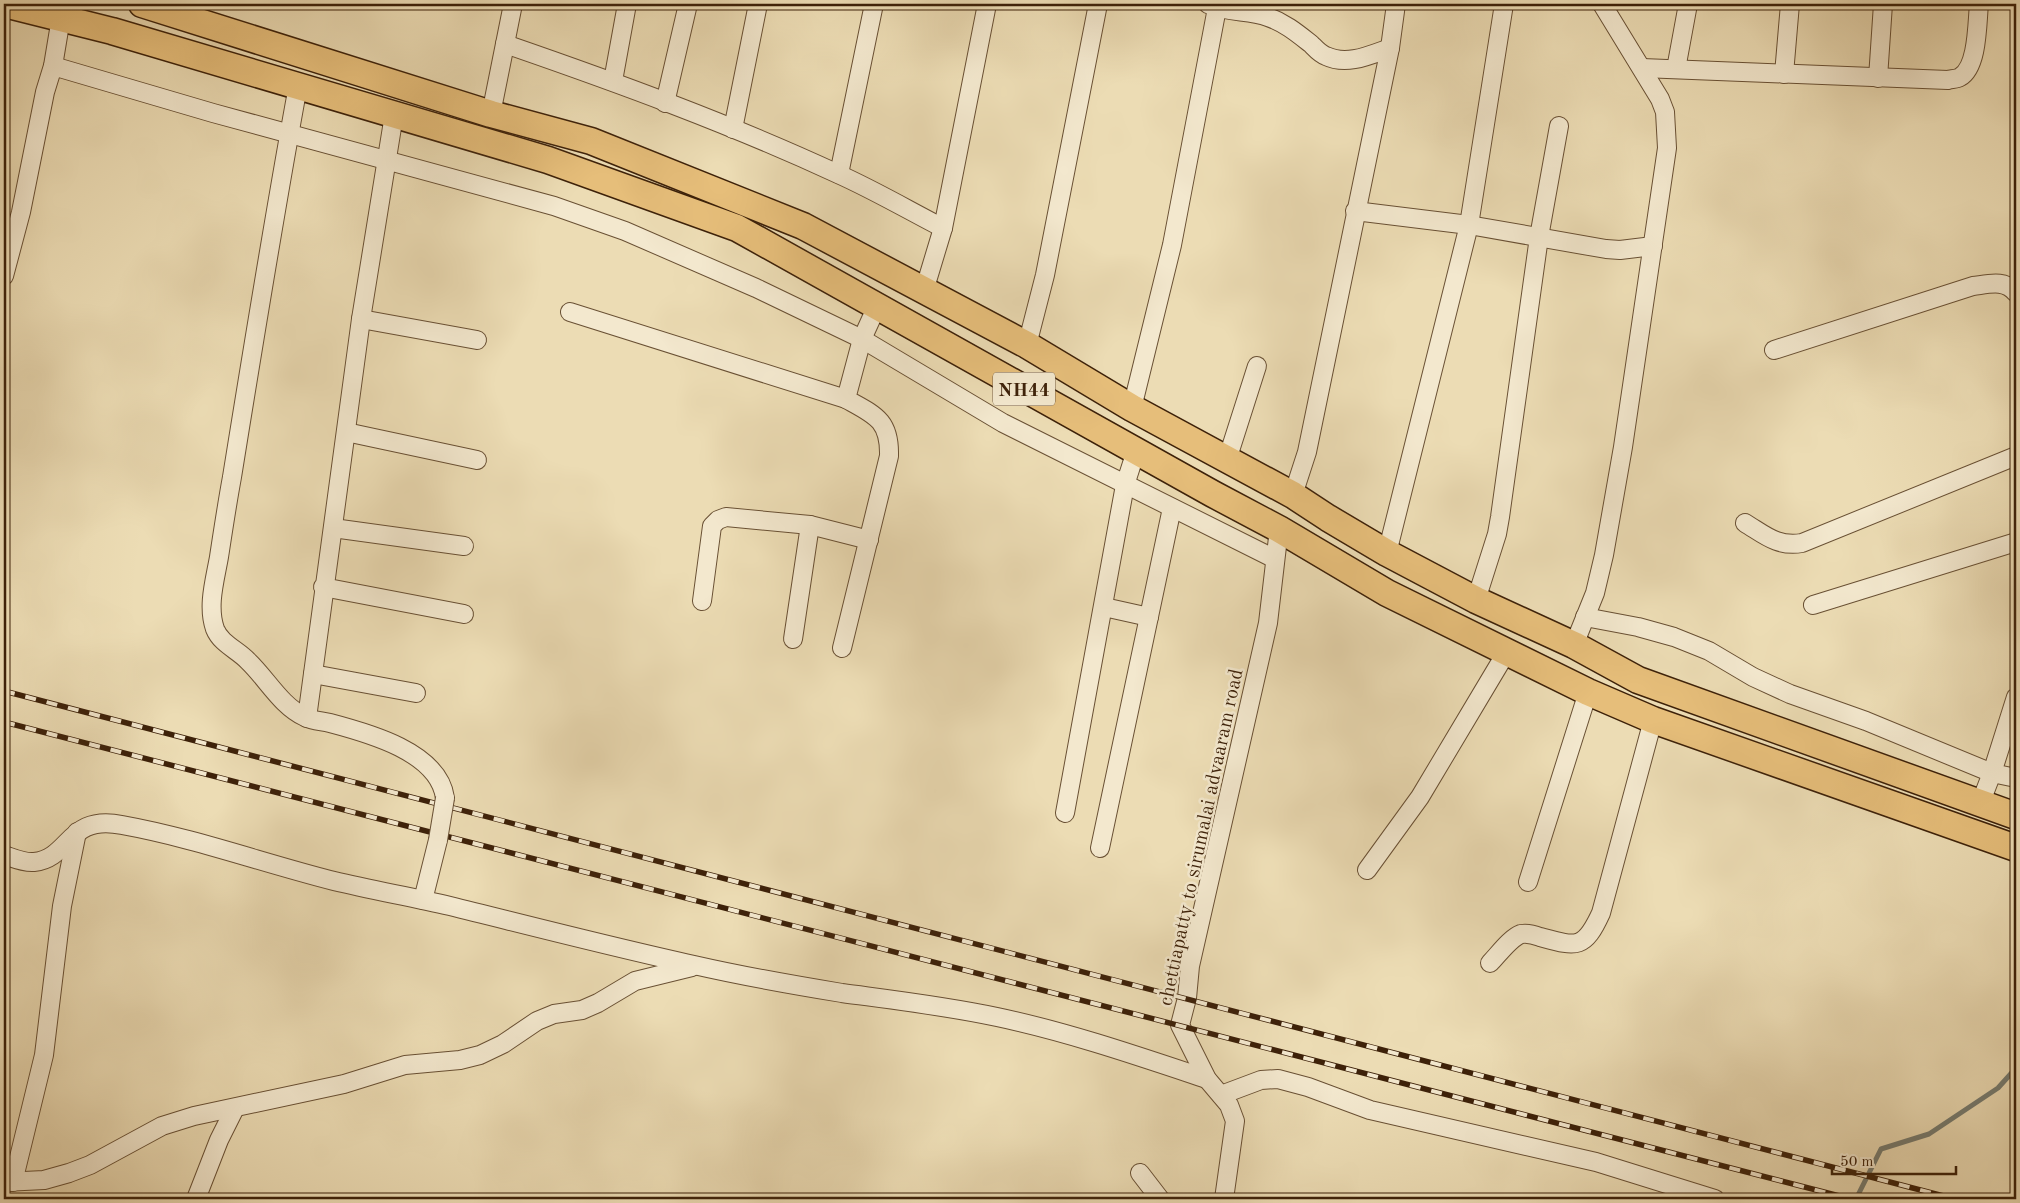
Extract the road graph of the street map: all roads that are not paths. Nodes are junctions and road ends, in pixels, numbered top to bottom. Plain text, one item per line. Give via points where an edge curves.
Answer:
1 (4, 4) edge
2 (514, 4) edge
3 (627, 4) edge
4 (688, 4) edge
5 (758, 4) edge
6 (874, 4) edge
7 (987, 4) edge
8 (1098, 4) edge
9 (1396, 4) edge
10 (1504, 4) edge
11 (1602, 4) edge
12 (1688, 4) edge
13 (1790, 4) edge
14 (1883, 4) edge
15 (1978, 4) edge
16 (150, 5) edge
17 (1212, 6) edge
18 (61, 18) junction
19 (505, 44) junction
20 (1390, 48) junction
21 (53, 66) junction
22 (1642, 68) junction
23 (1676, 70) junction
24 (1784, 74) junction
25 (1878, 78) junction
26 (613, 82) junction
27 (298, 86) junction
28 (666, 103) junction
29 (491, 114) junction
30 (394, 115) junction
31 (1559, 126) dead end
32 (732, 129) junction
33 (290, 133) junction
34 (388, 161) junction
35 (839, 174) junction
36 (1356, 211) junction
37 (1469, 225) junction
38 (943, 228) junction
39 (1539, 237) junction
40 (1653, 246) junction
41 (4, 276) edge
42 (924, 291) junction
43 (2016, 293) edge
44 (877, 306) junction
45 (570, 312) dead end
46 (361, 319) junction
47 (862, 339) junction
48 (477, 340) dead end
49 (1026, 345) junction
50 (1774, 350) dead end
51 (1257, 366) dead end
52 (846, 399) junction
53 (1132, 408) junction
54 (346, 432) junction
55 (1136, 451) junction
56 (2016, 456) edge
57 (477, 460) dead end
58 (1227, 460) junction
59 (1125, 485) junction
60 (1293, 495) junction
61 (1172, 508) junction
62 (1745, 523) dead end
63 (810, 525) junction
64 (333, 528) junction
65 (1278, 529) junction
66 (869, 540) junction
67 (2016, 542) edge
68 (464, 546) dead end
69 (1387, 553) junction
70 (1275, 560) junction
71 (324, 587) junction
72 (1476, 600) junction
73 (702, 601) dead end
74 (1813, 605) dead end
75 (1104, 607) junction
76 (464, 614) dead end
77 (1149, 617) junction
78 (1585, 617) junction
79 (793, 639) dead end
80 (1574, 645) junction
81 (842, 648) dead end
82 (1506, 652) junction
83 (313, 674) junction
84 (1588, 692) junction
85 (416, 693) dead end
86 (2016, 698) edge
87 (307, 718) junction
88 (1653, 720) junction
89 (1992, 773) junction
90 (2016, 778) edge
91 (1980, 804) junction
92 (1065, 813) dead end
93 (2016, 816) edge
94 (77, 831) junction
95 (1100, 848) dead end
96 (2016, 848) edge
97 (4, 855) edge
98 (1367, 870) dead end
99 (1528, 882) dead end
100 (423, 900) junction
101 (1490, 963) dead end
102 (698, 966) junction
103 (1207, 1079) junction
104 (1221, 1095) junction
105 (235, 1108) junction
106 (1140, 1173) dead end
107 (13, 1185) edge
108 (196, 1199) edge
109 (1160, 1199) edge
110 (1224, 1199) edge
111 (1715, 1199) edge

1 - 18 highway, NH44
2 - 19 street
3 - 26 street
4 - 28 street
5 - 32 street
6 - 35 street
7 - 38 street
8 - 49 street via 1047,266
9 - 20 street
10 - 37 street
11 - 22 street
12 - 23 street
13 - 24 street
14 - 25 street
15 - 25 street via 1974,53 1969,67 1960,77 1942,80
16 - 29 highway, NH44
17 - 20 street via 1263,15 1278,21 1326,56 1348,60
17 - 53 street via 1172,245
18 - 21 street
18 - 27 highway, NH44
19 - 26 street
19 - 29 street
20 - 36 street
21 - 33 street
21 - 41 street
22 - 23 street
22 - 40 street via 1660,99 1667,130 1665,174
23 - 24 street
24 - 25 street
26 - 28 street
27 - 30 highway, NH44
27 - 33 street
28 - 32 street
29 - 42 highway, NH44 via 591,142 803,226
30 - 34 street
30 - 44 highway, NH44 via 548,160 737,228
31 - 39 street
32 - 35 street
33 - 34 street
33 - 87 street via 211,605 216,631 225,643 250,662 293,710
34 - 46 street
34 - 47 street via 554,206 625,231
35 - 38 street
36 - 37 street
36 - 60 street via 1307,452
37 - 39 street
37 - 69 street
38 - 42 street
39 - 40 street via 1620,250
39 - 72 street via 1500,517
40 - 78 street via 1613,503 1595,593
42 - 49 highway, NH44
43 - 50 street via 1998,283 1973,286
44 - 47 street
44 - 55 highway, NH44
45 - 52 street
46 - 48 street
46 - 54 street
47 - 52 street
47 - 59 street via 1003,422
49 - 53 highway, NH44
51 - 58 street
52 - 66 street via 877,417 885,426 890,443
53 - 58 highway, NH44
54 - 57 street
54 - 64 street
55 - 59 street
55 - 65 highway, NH44
56 - 62 street via 1802,544 1778,543
58 - 60 highway, NH44
59 - 61 street
59 - 75 street
60 - 69 highway, NH44
61 - 70 street
61 - 77 street
63 - 66 street
63 - 73 street via 726,517 718,520 712,526
63 - 79 street
64 - 68 street
64 - 71 street
65 - 70 street, chettiapatty to sirumalai advaaram road
65 - 82 highway, NH44 via 1387,593
66 - 81 street
67 - 74 street
69 - 72 highway, NH44
70 - 103 street, chettiapatty to sirumalai advaaram road via 1268,623 1190,966 1180,1025
71 - 76 street
71 - 83 street
72 - 80 highway, NH44
75 - 77 street
75 - 92 street
77 - 95 street
78 - 80 street
78 - 89 street via 1674,637 1709,651 1790,694 1866,721
80 - 91 highway, NH44 via 1638,680
82 - 84 highway, NH44
82 - 98 street via 1429,783
83 - 85 street
83 - 87 street
84 - 88 highway, NH44
84 - 99 street
86 - 89 street
87 - 100 street, bridge via 378,737 414,755 441,784 445,798
88 - 96 highway, NH44
88 - 101 street via 1601,913 1592,933 1575,944 1522,934
89 - 90 street
89 - 91 street
91 - 93 highway, NH44
94 - 97 street via 46,859 24,862
94 - 100 street via 98,823 117,824 186,838 333,881
94 - 107 street via 62,906 44,1055
100 - 102 street
102 - 103 street via 997,1017 1103,1044
102 - 105 street via 634,982 582,1010 554,1014 480,1055 405,1065 344,1084
103 - 104 street, chettiapatty to sirumalai advaaram road
104 - 110 street, chettiapatty to sirumalai advaaram road via 1235,1121
104 - 111 street via 1260,1080 1278,1079 1370,1110 1596,1162
105 - 107 street via 162,1126 69,1173
105 - 108 street
106 - 109 street

